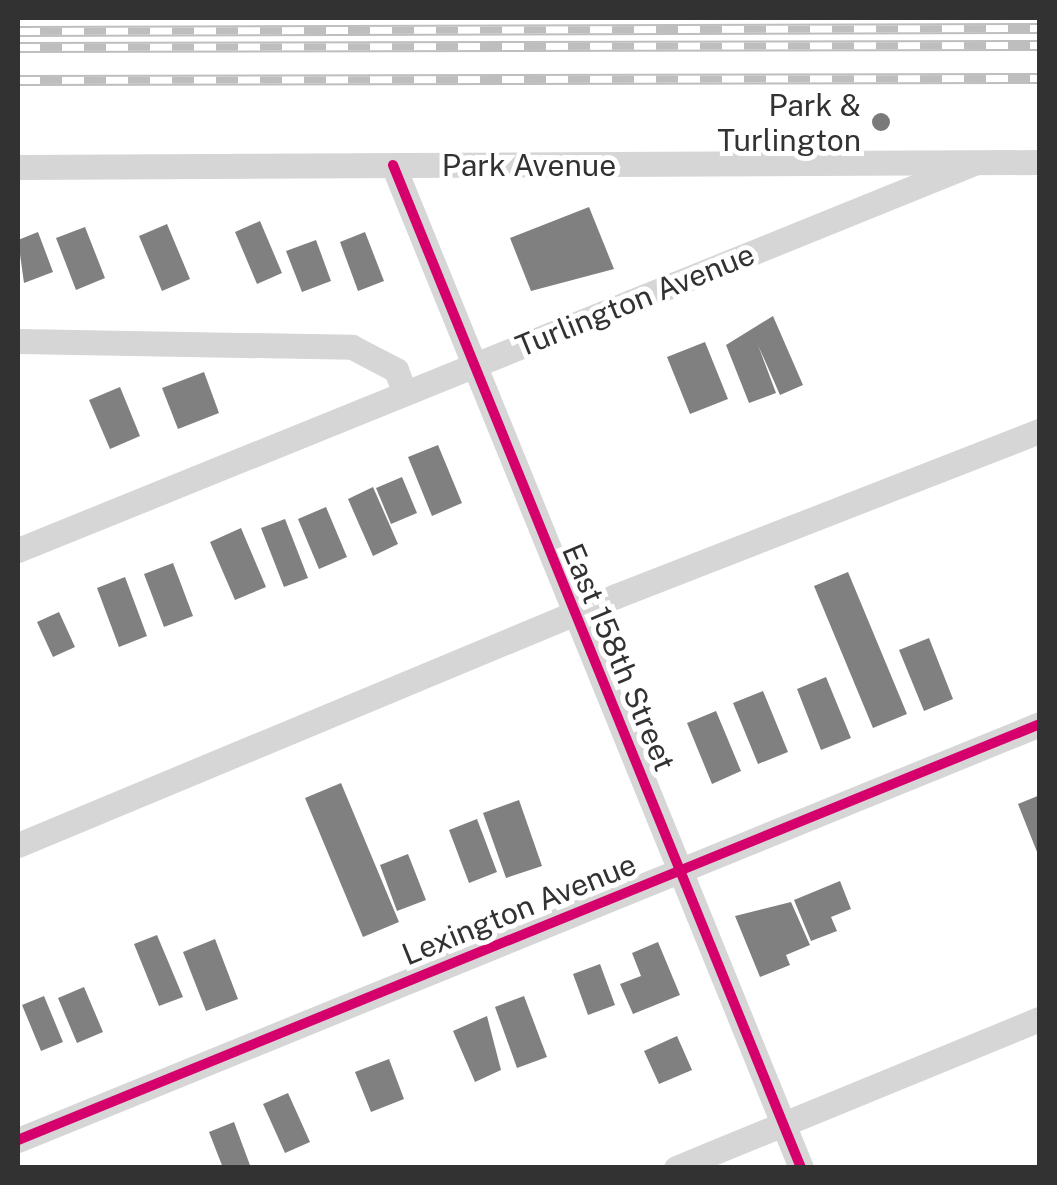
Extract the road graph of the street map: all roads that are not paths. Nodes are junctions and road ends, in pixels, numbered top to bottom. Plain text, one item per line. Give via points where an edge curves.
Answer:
1 (1040, 162) edge
2 (974, 163) junction
3 (393, 165) junction
4 (18, 167) edge
5 (18, 342) edge
6 (471, 366) junction
7 (405, 393) junction
8 (1040, 432) edge
9 (18, 550) edge
10 (574, 614) junction
11 (1040, 724) edge
12 (18, 845) edge
13 (681, 870) junction
14 (1040, 1020) edge
15 (784, 1125) junction
16 (18, 1140) edge
17 (676, 1168) edge
18 (801, 1168) edge

1 - 2 street, Park Avenue
2 - 3 street, Park Avenue
2 - 6 street, Turlington Avenue
3 - 4 street, Park Avenue
3 - 6 street, East 158th Street
5 - 7 street via 352,347 396,370
6 - 7 street, Turlington Avenue
6 - 10 street, East 158th Street
7 - 9 street, Turlington Avenue
8 - 10 street
10 - 12 street
10 - 13 street, East 158th Street
11 - 13 street, Lexington Avenue
13 - 15 street, East 158th Street
13 - 16 street, Lexington Avenue
14 - 15 street
15 - 17 street
15 - 18 street, East 158th Street

